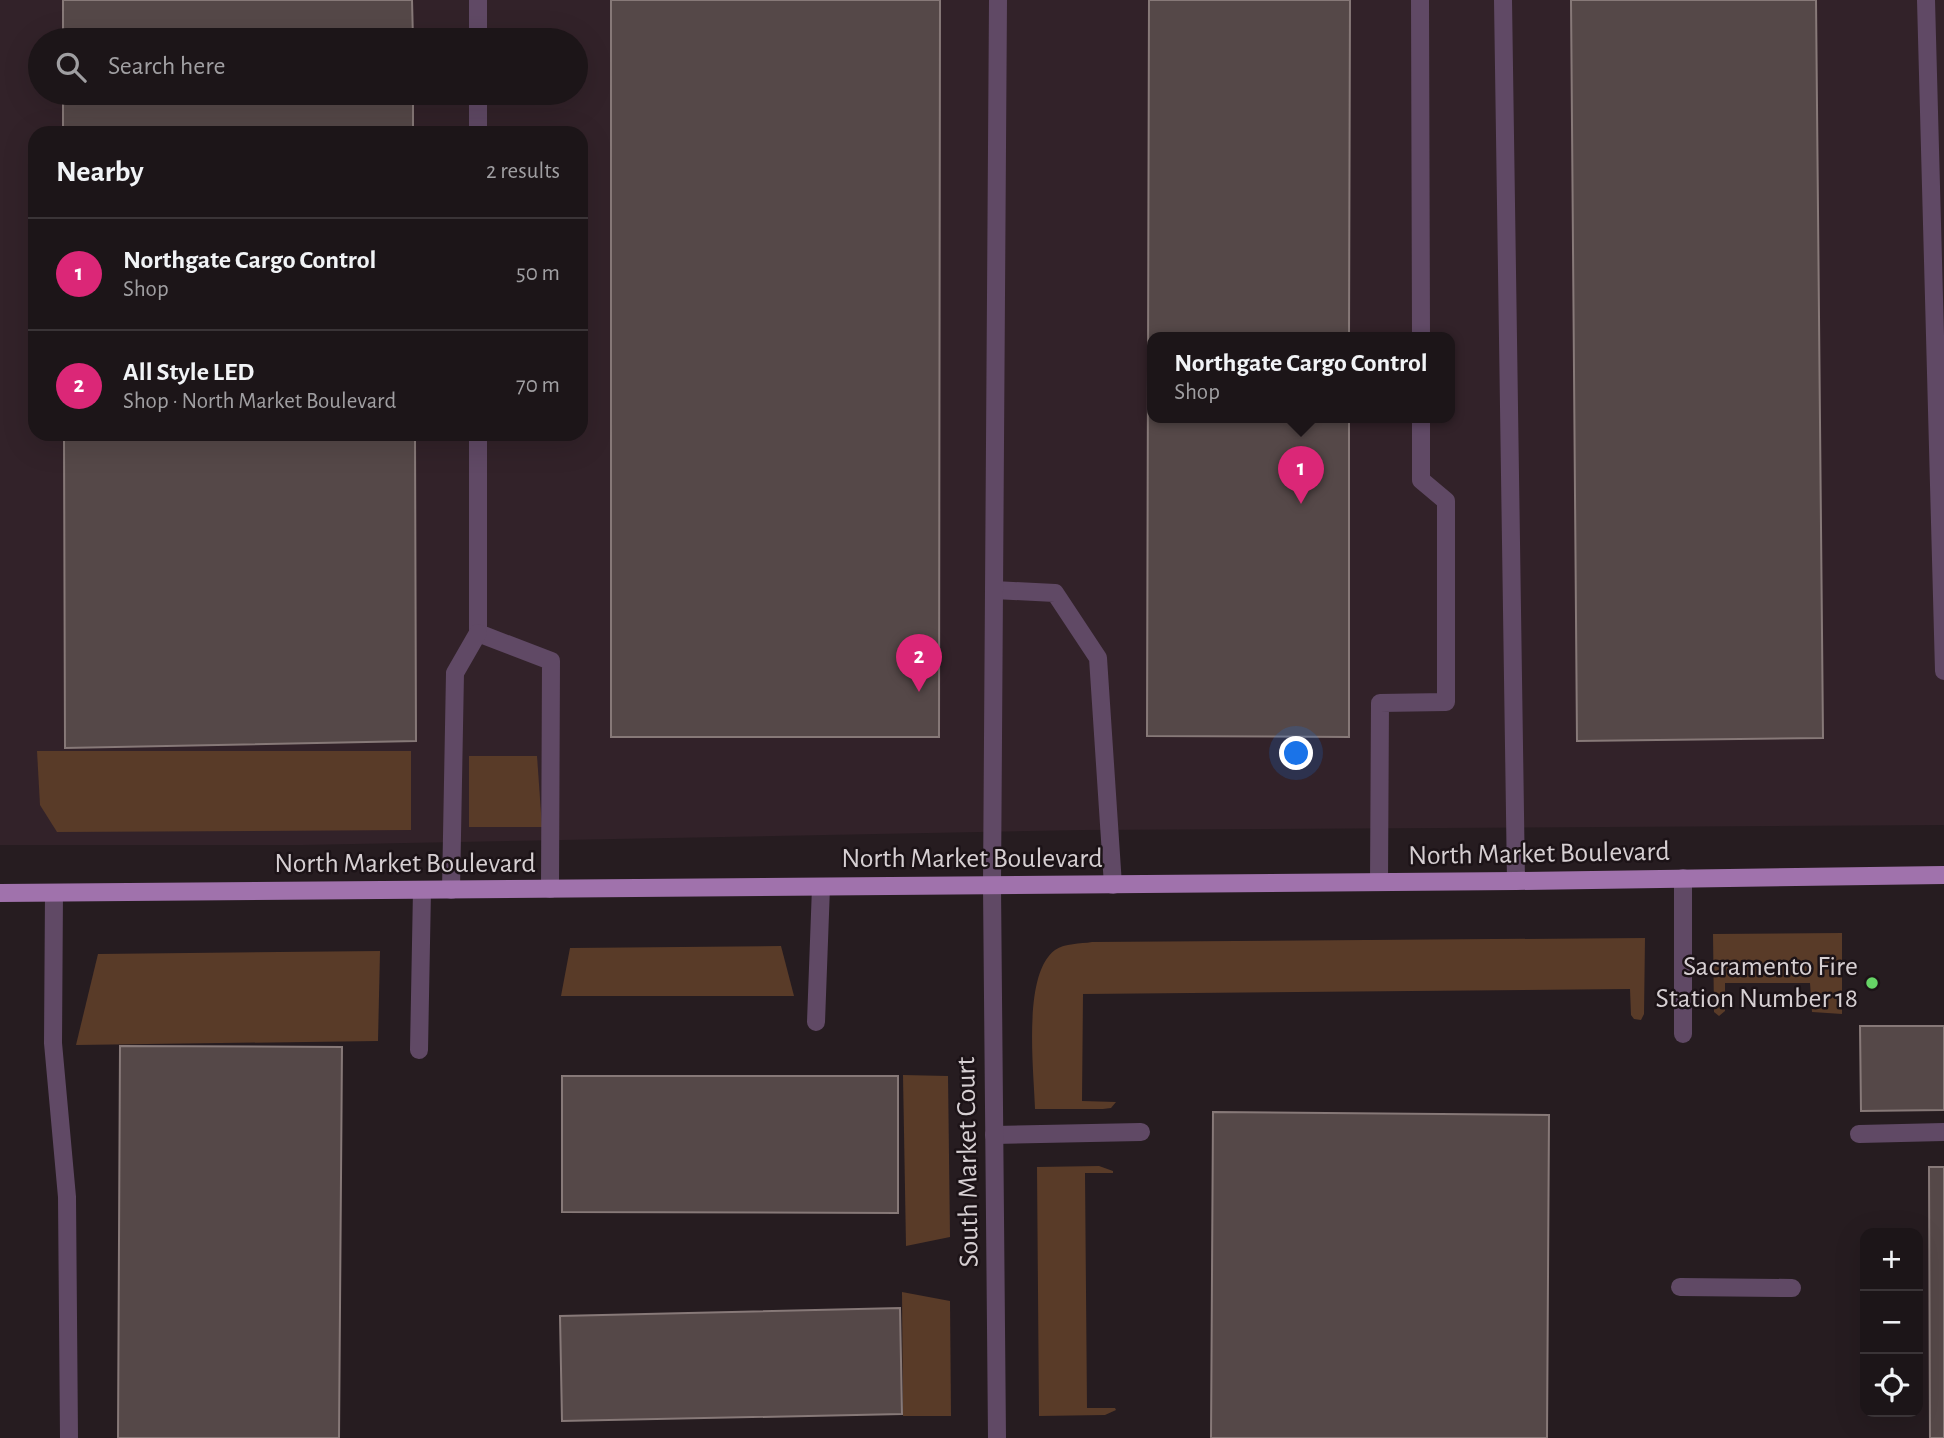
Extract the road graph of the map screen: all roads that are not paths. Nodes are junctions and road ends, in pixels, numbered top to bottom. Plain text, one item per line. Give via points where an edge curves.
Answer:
1 (478, 0) edge
2 (998, 0) edge
3 (1420, 0) edge
4 (1503, 0) edge
5 (1926, 0) edge
6 (478, 28) edge
7 (478, 105) edge
8 (478, 126) edge
9 (1420, 332) edge
10 (1421, 423) edge
11 (478, 441) edge
12 (994, 590) junction
13 (478, 633) junction
14 (1944, 671) edge
15 (1944, 875) edge
16 (1683, 878) junction
17 (1516, 881) junction
18 (1379, 882) junction
19 (0, 885) edge
20 (1113, 885) junction
21 (992, 886) junction
22 (821, 887) junction
23 (422, 890) junction
24 (452, 890) junction
25 (550, 890) junction
26 (0, 893) edge
27 (54, 893) junction
28 (816, 1022) dead end
29 (1683, 1034) dead end
30 (419, 1050) dead end
31 (1141, 1132) dead end
32 (1944, 1132) edge
33 (1859, 1134) dead end
34 (994, 1135) junction
35 (1681, 1287) dead end
36 (1792, 1288) dead end
37 (69, 1438) edge
38 (997, 1438) edge

1 - 6 street
2 - 12 street, South Market Court
3 - 9 street
4 - 17 street
5 - 14 street
7 - 8 street
10 - 18 street via 1421,480 1446,500 1446,702 1380,703
11 - 13 street
12 - 20 street via 1055,593 1098,659
12 - 21 street, South Market Court
13 - 24 street via 455,673
13 - 25 street via 551,661
15 - 16 main road, North Market Boulevard
16 - 17 main road, North Market Boulevard
16 - 29 street
17 - 18 main road, North Market Boulevard
18 - 20 main road, North Market Boulevard
19 - 26 street
20 - 21 main road, North Market Boulevard
21 - 22 main road, North Market Boulevard
21 - 34 street, South Market Court
22 - 25 main road, North Market Boulevard
22 - 28 street
23 - 24 main road, North Market Boulevard
23 - 27 main road, North Market Boulevard
23 - 30 street
24 - 25 main road, North Market Boulevard
26 - 27 main road, North Market Boulevard
27 - 37 street via 52,1043 67,1197
31 - 34 street
32 - 33 street
34 - 38 street, South Market Court
35 - 36 street

